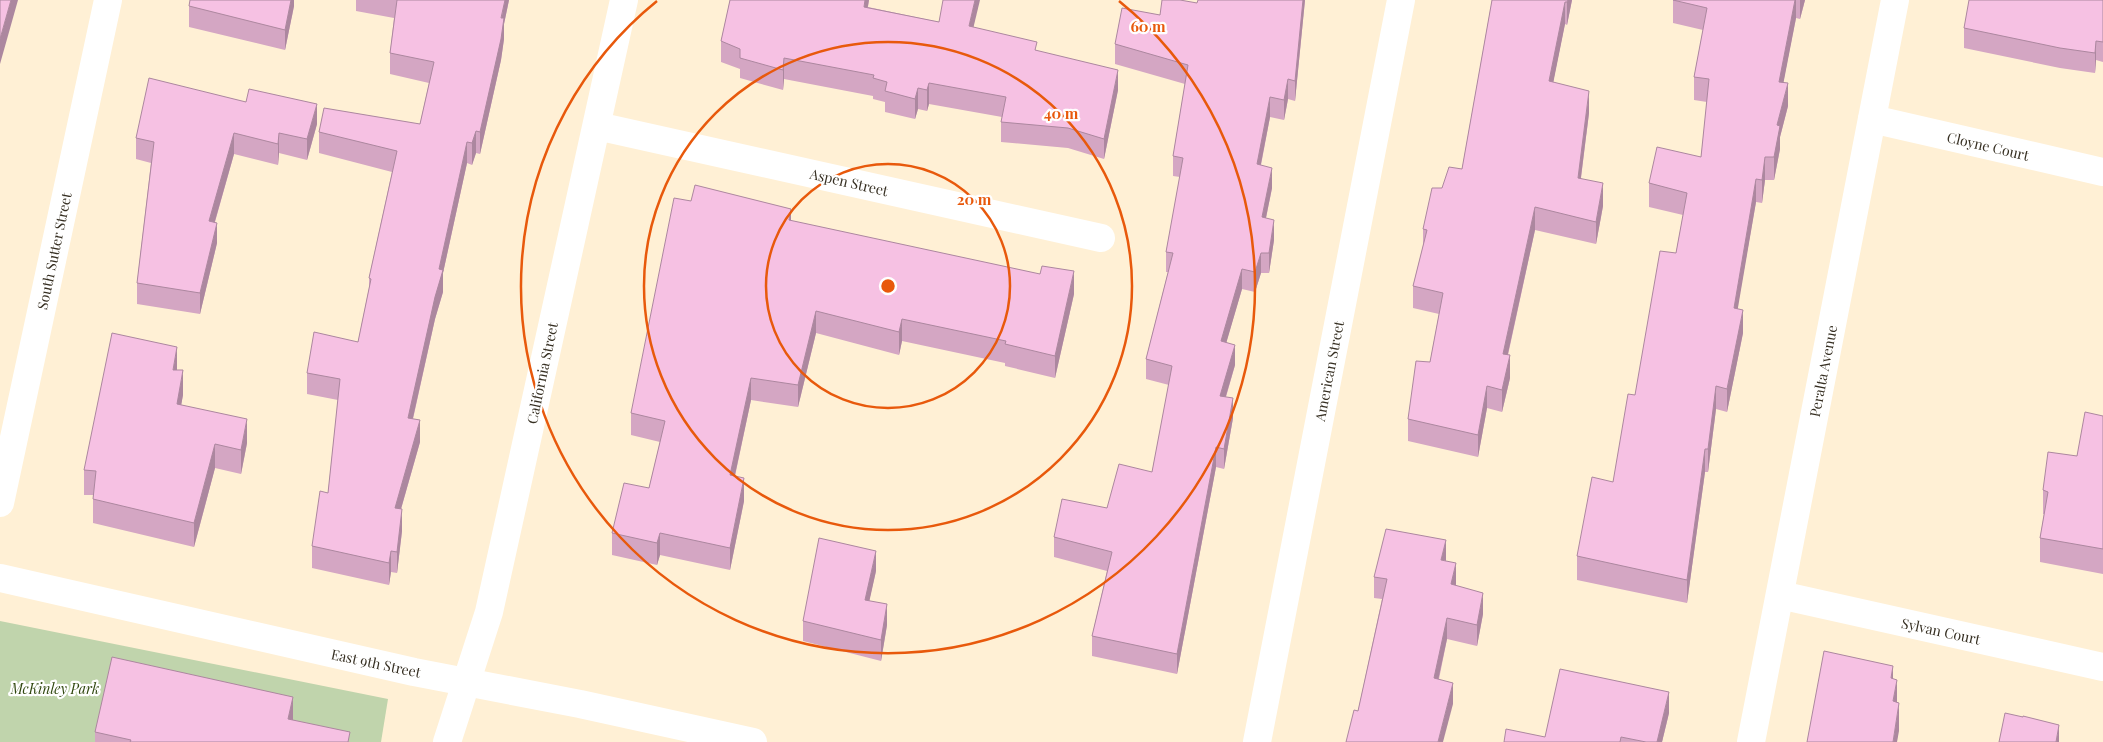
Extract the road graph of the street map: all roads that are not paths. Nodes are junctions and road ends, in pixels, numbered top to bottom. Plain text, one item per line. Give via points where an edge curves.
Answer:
1 (108, 0) edge
2 (624, 0) edge
3 (1401, 0) edge
4 (1895, 0) edge
5 (1872, 120) junction
6 (597, 126) junction
7 (2103, 172) edge
8 (1102, 238) dead end
9 (0, 503) edge
10 (0, 578) edge
11 (1780, 595) junction
12 (2103, 667) edge
13 (467, 682) junction
14 (447, 742) edge
15 (753, 742) edge
16 (1257, 742) edge
17 (1751, 742) edge

1 - 9 street, South Sutter Street
2 - 6 street, California Street
3 - 16 street, American Street
4 - 5 street, Peralta Avenue
5 - 7 street, Cloyne Court
5 - 11 street, Peralta Avenue
6 - 8 street, Aspen Street
6 - 13 street, California Street via 489,612
10 - 13 street, East 9th Street
11 - 12 street, Sylvan Court
11 - 17 street, Peralta Avenue
13 - 14 street, California Street
13 - 15 street, East 9th Street

